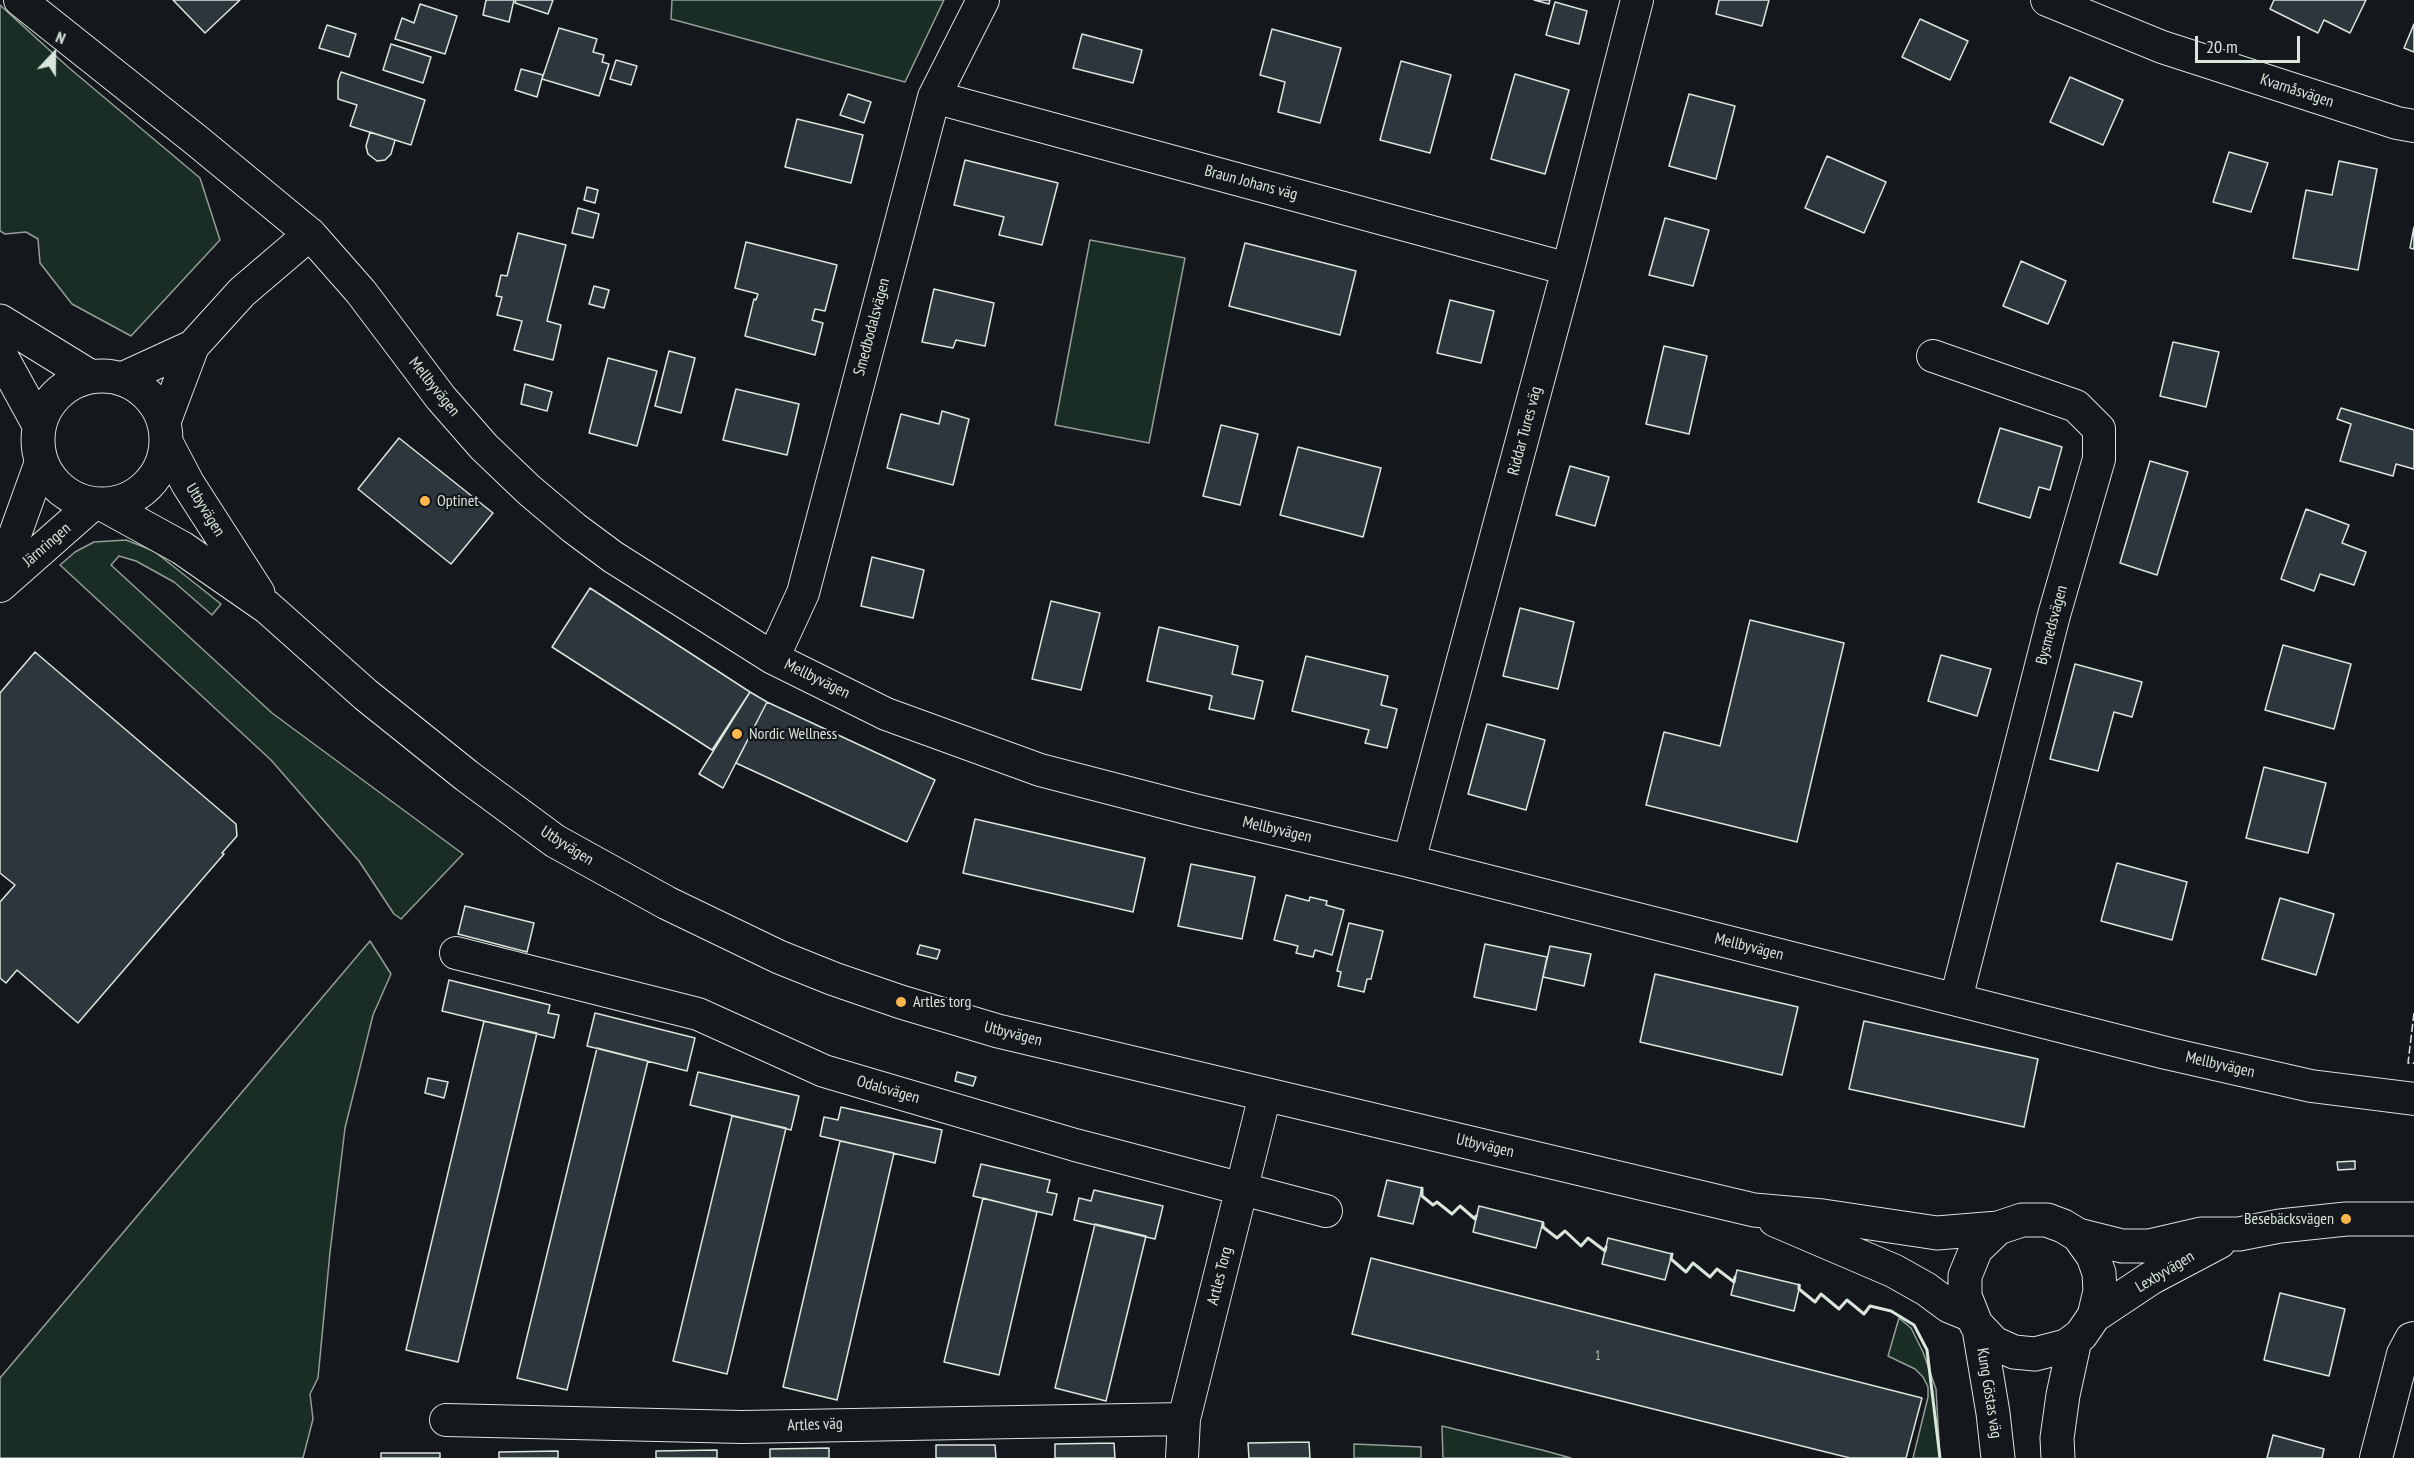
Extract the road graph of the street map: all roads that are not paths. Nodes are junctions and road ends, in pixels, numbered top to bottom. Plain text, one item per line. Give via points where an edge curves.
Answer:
1 (20, 0) edge
2 (983, 0) edge
3 (1637, 0) edge
4 (2047, 0) edge
5 (934, 97) junction
6 (2414, 126) edge
7 (310, 234) junction
8 (1568, 269) junction
9 (0, 321) edge
10 (193, 346) junction
11 (0, 354) edge
12 (1933, 356) dead end
13 (106, 378) junction
14 (39, 425) junction
15 (165, 432) junction
16 (41, 462) junction
17 (99, 505) junction
18 (0, 576) edge
19 (0, 586) edge
20 (267, 607) junction
21 (773, 658) junction
22 (1409, 861) junction
23 (456, 953) dead end
24 (1956, 999) junction
25 (1265, 1095) junction
26 (2414, 1099) edge
27 (1242, 1188) junction
28 (1754, 1210) junction
29 (1326, 1211) dead end
30 (2414, 1219) edge
31 (1998, 1228) junction
32 (2239, 1234) junction
33 (2078, 1235) junction
34 (1975, 1322) junction
35 (2084, 1328) junction
36 (2414, 1338) edge
37 (1184, 1419) junction
38 (446, 1420) dead end
39 (1182, 1458) edge
40 (1998, 1458) edge
41 (2058, 1458) edge
42 (2376, 1458) edge

1 - 7 street, Mellbyvägen
2 - 5 street, Smedbodalsvägen
3 - 8 street, Riddar Tures väg
4 - 6 street, Kvarnåsvägen via 2162,47
5 - 8 street, Braun Johans väg
5 - 21 street, Smedbodalsvägen via 803,593
7 - 10 street via 242,292
7 - 21 street, Mellbyvägen via 366,298 441,398 529,490 613,557
8 - 22 street, Riddar Tures väg
9 - 13 main road, Utbyvägen
10 - 13 street
10 - 15 street
11 - 14 main road, Utbyvägen
12 - 24 street, Bysmedsvägen via 2076,406 2099,429 2099,459 2054,615
13 - 14 main road, Utbyvägen via 73,383 58,393
13 - 15 main road, Utbyvägen via 135,386 148,396 158,409
14 - 16 main road, Utbyvägen via 37,444
15 - 17 main road via 163,461 154,478 123,501
15 - 20 main road, Utbyvägen via 197,500
16 - 17 main road, Utbyvägen via 53,483 71,497
16 - 18 street, Järnringen
17 - 19 street, Järnringen
17 - 20 main road, Utbyvägen via 182,548
20 - 25 main road, Utbyvägen via 366,695 475,782 555,841 667,903 779,957 901,1002 998,1031
21 - 22 street, Mellbyvägen via 886,714 1040,770
22 - 24 street, Mellbyvägen
23 - 27 street, Odalsvägen via 698,1014 824,1071 1075,1146
24 - 26 street, Mellbyvägen via 2311,1086
25 - 27 street, Artles Torg
25 - 28 main road, Utbyvägen
27 - 29 street, Odalsvägen
27 - 37 street, Artles Torg
28 - 31 main road, Utbyvägen via 1937,1233
28 - 34 main road, Utbyvägen via 1894,1271
30 - 32 main road, Lexbyvägen via 2346,1219
31 - 33 main road, Kung Göstas väg via 2013,1221 2039,1219
31 - 34 main road, Kung Göstas väg via 1982,1240 1967,1266 1965,1296
32 - 33 main road, Lexbyvägen via 2201,1234 2149,1246 2122,1246
32 - 35 main road, Lexbyvägen via 2180,1262
33 - 35 main road via 2099,1273 2100,1291
34 - 35 main road, Kung Göstas väg via 1994,1343 2024,1354 2046,1353
34 - 40 main road, Kung Göstas väg
35 - 41 main road via 2063,1395
36 - 42 street via 2403,1354
37 - 38 street, Artles väg via 742,1427
37 - 39 street, Artles Torg

